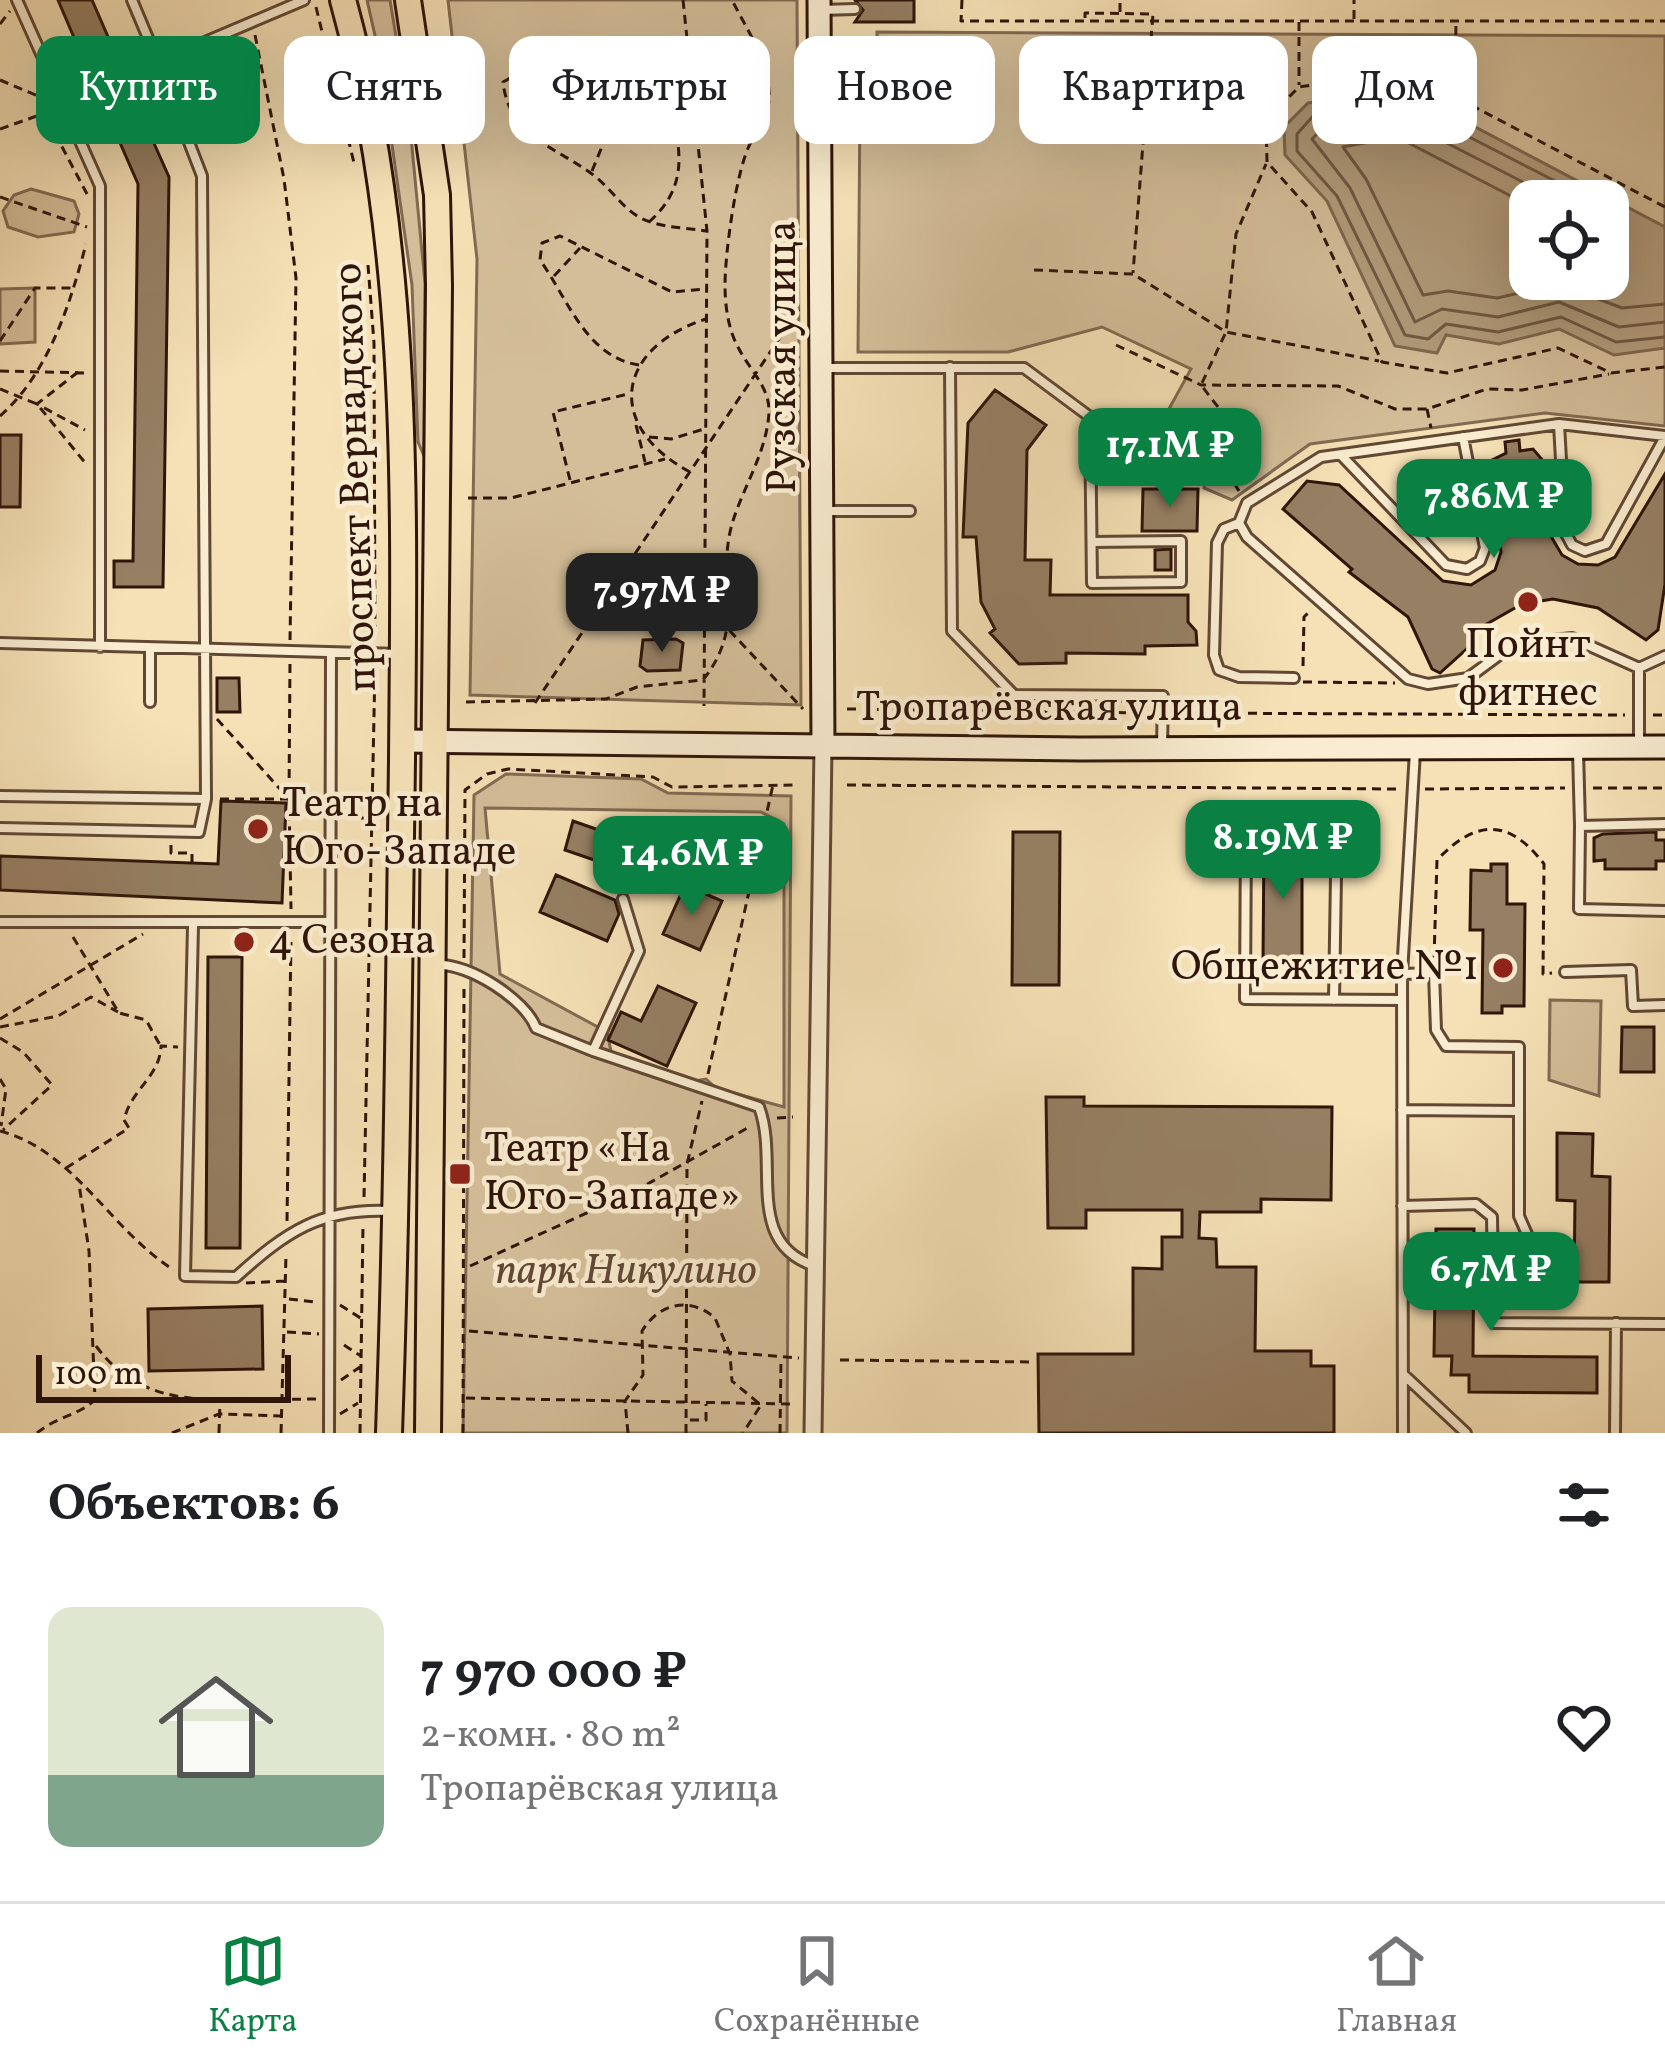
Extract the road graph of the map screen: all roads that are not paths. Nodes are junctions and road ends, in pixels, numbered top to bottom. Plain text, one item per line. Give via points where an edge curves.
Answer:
1 (16, 0) edge
2 (132, 0) edge
3 (304, 0) edge
4 (343, 0) edge
5 (408, 0) edge
6 (819, 5) edge
7 (855, 9) dead end
8 (147, 36) edge
9 (219, 36) edge
10 (352, 36) edge
11 (414, 36) edge
12 (36, 44) edge
13 (81, 144) edge
14 (190, 144) edge
15 (373, 144) edge
16 (430, 144) edge
17 (824, 368) junction
18 (950, 368) junction
19 (1558, 424) junction
20 (1665, 436) edge
21 (1463, 437) junction
22 (1341, 454) junction
23 (824, 511) junction
24 (910, 511) dead end
25 (1239, 523) junction
26 (1092, 542) junction
27 (0, 643) edge
28 (100, 647) junction
29 (150, 649) junction
30 (203, 651) junction
31 (403, 654) junction
32 (331, 655) junction
33 (1665, 656) edge
34 (1639, 668) junction
35 (1294, 678) dead end
36 (150, 702) dead end
37 (402, 741) junction
38 (434, 742) junction
39 (824, 746) junction
40 (1640, 747) junction
41 (1665, 747) edge
42 (1162, 748) junction
43 (1415, 748) junction
44 (1578, 748) junction
45 (0, 796) edge
46 (206, 799) junction
47 (1665, 824) edge
48 (1580, 826) junction
49 (0, 828) edge
50 (623, 899) dead end
51 (1665, 911) edge
52 (0, 922) edge
53 (326, 922) junction
54 (193, 926) junction
55 (431, 965) junction
56 (1565, 972) road end
57 (1402, 974) junction
58 (1334, 1000) junction
59 (1402, 1000) junction
60 (1665, 1005) edge
61 (593, 1051) junction
62 (1402, 1110) junction
63 (1519, 1111) junction
64 (1402, 1206) junction
65 (397, 1212) junction
66 (330, 1216) junction
67 (816, 1266) junction
68 (1542, 1300) dead end
69 (1616, 1323) junction
70 (1665, 1324) edge
71 (1403, 1374) junction
72 (328, 1433) edge
73 (388, 1433) edge
74 (428, 1433) edge
75 (813, 1433) edge
76 (1403, 1433) edge
77 (1466, 1433) edge
78 (1615, 1433) edge

1 - 12 lane
2 - 8 lane
3 - 9 lane
4 - 10 main road, проспект Вернадского
5 - 11 main road, проспект Вернадского
6 - 7 lane
6 - 17 street, Рузская улица
13 - 28 lane via 100,186
14 - 30 lane via 202,176
15 - 31 main road, проспект Вернадского via 399,334
16 - 38 main road, проспект Вернадского via 440,285
17 - 18 lane
17 - 23 street, Рузская улица
18 - 26 lane via 1024,368 1090,417
18 - 42 lane via 952,631 1014,695 1163,696
19 - 20 lane
19 - 20 lane via 1565,532 1585,551 1610,538
19 - 21 lane
21 - 22 lane
21 - 22 lane via 1485,548 1467,569 1446,565
22 - 25 lane via 1321,457 1247,503
23 - 24 lane
23 - 39 street, Рузская улица
25 - 34 lane via 1408,679 1468,678 1514,644 1572,638
25 - 35 lane via 1217,543 1214,655 1220,670 1239,677
26 - 26 lane via 1181,541 1181,582 1092,583
27 - 28 lane
28 - 29 lane
29 - 30 lane
29 - 36 lane
30 - 32 lane
30 - 46 lane
31 - 32 lane
31 - 37 main road, проспект Вернадского
32 - 53 lane
33 - 34 lane
34 - 40 lane
37 - 38 street, проспект Вернадского
37 - 65 main road, проспект Вернадского
38 - 39 street, Тропарёвская улица
38 - 55 main road, проспект Вернадского
39 - 42 street, Тропарёвская улица
39 - 67 street, Рузская улица
40 - 41 street, Тропарёвская улица
40 - 44 street, Тропарёвская улица
42 - 43 street, Тропарёвская улица
43 - 44 street, Тропарёвская улица
43 - 57 lane
44 - 48 lane
45 - 46 lane
46 - 49 lane via 200,832
47 - 48 lane
48 - 51 lane via 1579,909
50 - 61 lane via 639,951
52 - 54 lane
53 - 54 lane
53 - 66 lane
54 - 66 lane via 184,1276 236,1276 286,1232
55 - 61 lane via 464,971 507,995 536,1028
55 - 74 main road, проспект Вернадского
56 - 60 lane via 1631,970 1633,1006
57 - 59 lane
57 - 63 lane via 1434,973 1436,1030 1446,1046 1519,1047
58 - 58 lane via 1245,999 1246,825 1337,814
58 - 59 lane
59 - 62 lane
61 - 67 lane via 758,1107 779,1245
62 - 63 lane
62 - 64 lane
63 - 68 lane via 1519,1216
64 - 69 lane via 1476,1204 1492,1217 1494,1323
64 - 71 lane
65 - 66 lane
65 - 73 main road, проспект Вернадского
66 - 72 lane
67 - 75 street, Рузская улица
69 - 70 lane
69 - 78 lane
71 - 76 lane
71 - 77 lane

